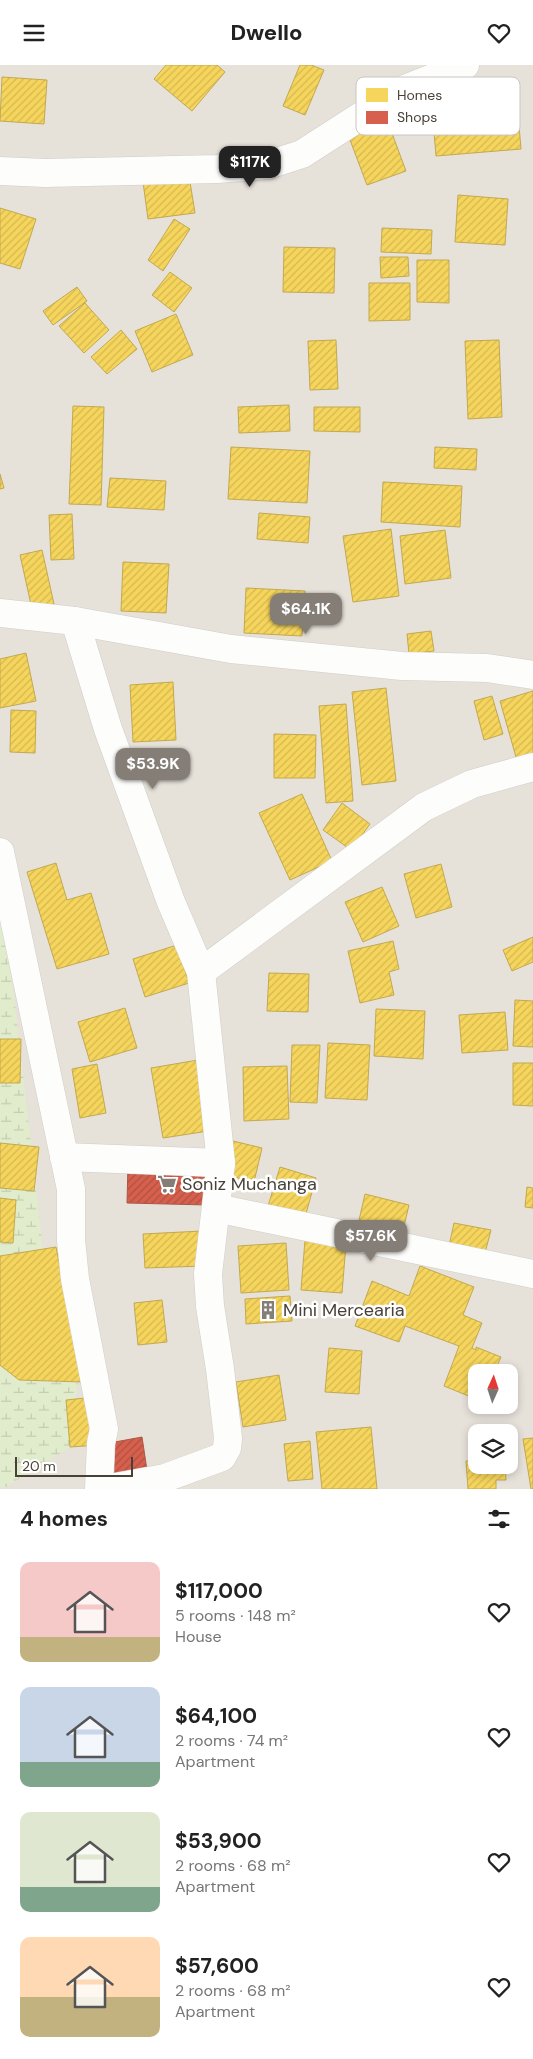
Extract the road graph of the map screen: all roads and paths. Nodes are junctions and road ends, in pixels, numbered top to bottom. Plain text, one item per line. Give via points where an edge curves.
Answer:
1 (465, 65) edge
2 (435, 77) edge
3 (356, 119) edge
4 (0, 171) edge
5 (0, 613) edge
6 (74, 621) junction
7 (533, 675) edge
8 (533, 767) edge
9 (0, 852) edge
10 (201, 972) junction
11 (64, 1157) junction
12 (220, 1163) junction
13 (216, 1208) junction
14 (533, 1274) edge
15 (100, 1489) edge
16 (104, 1489) edge

1 - 2 street
3 - 4 street via 302,154 268,165 44,173
5 - 6 street
6 - 7 street via 231,649 402,666 487,668
6 - 10 street via 108,729
8 - 10 street via 472,784 424,807
9 - 11 street
10 - 12 street
11 - 12 street
11 - 15 street via 71,1189 75,1279 104,1429
12 - 13 street
13 - 14 street
13 - 16 street via 209,1258 210,1306 226,1412 227,1448 222,1457 165,1478

